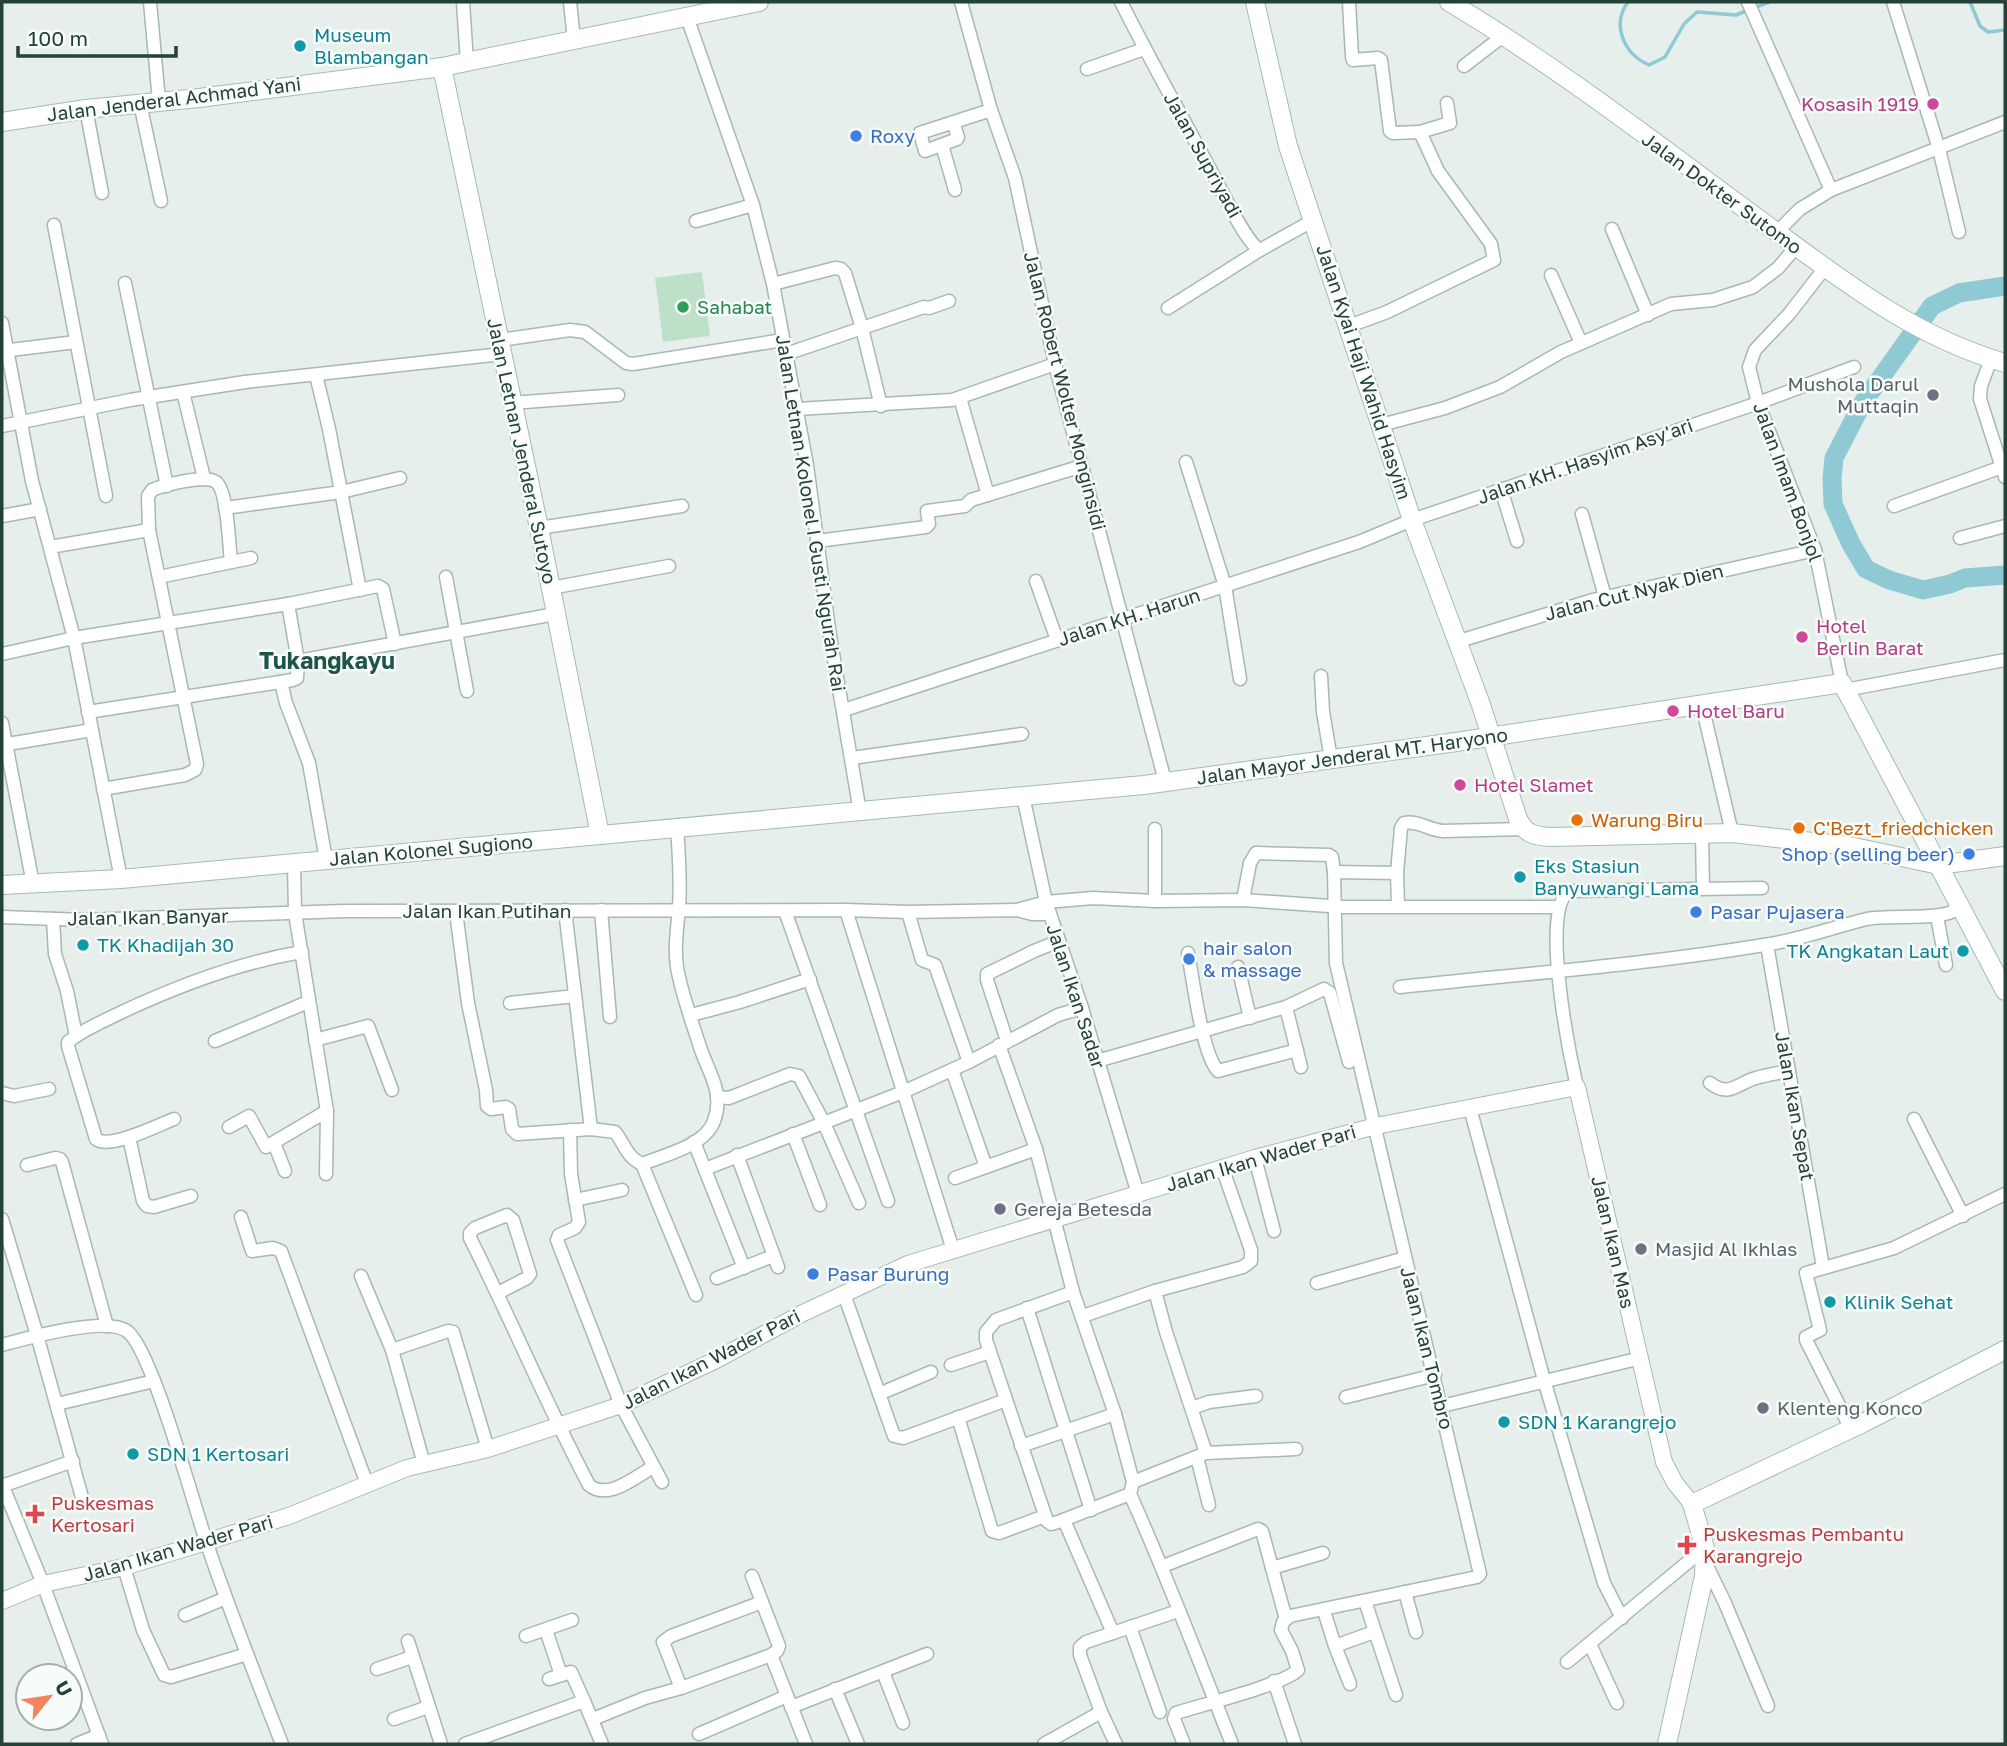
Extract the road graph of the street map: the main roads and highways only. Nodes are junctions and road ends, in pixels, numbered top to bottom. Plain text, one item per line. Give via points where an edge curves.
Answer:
1 (759, 2) edge
2 (1255, 2) edge
3 (1449, 2) edge
4 (442, 67) junction
5 (2, 122) edge
6 (1998, 361) edge
7 (1844, 687) joint
8 (1492, 736) junction
9 (860, 812) joint
10 (600, 835) junction
11 (2005, 856) edge
12 (1939, 865) junction
13 (2, 885) edge
14 (2005, 990) edge
15 (2005, 1350) edge
16 (1668, 1743) edge

1 - 4 main road, Jalan Jenderal Achmad Yani
2 - 8 main road, Jalan Kyai Haji Wahid Hasyim via 1288,146 1412,520
3 - 6 main road, Jalan Dokter Sutomo via 1884,309 1944,341
4 - 5 main road, Jalan Jenderal Achmad Yani
4 - 10 main road, Jalan Letnan Jenderal Sutoyo
7 - 8 main road, Jalan Mayor Jenderal MT. Haryono
7 - 12 main road, Jalan Imam Bonjol
8 - 9 main road, Jalan Mayor Jenderal MT. Haryono via 1166,781
8 - 12 main road, Jalan Kyai Haji Wahid Hasyim via 1518,820 1532,835 1732,833 1849,846
9 - 10 main road, Jalan Kolonel Sugiono
10 - 13 main road, Jalan Kolonel Sugiono via 121,879
11 - 12 main road
12 - 14 main road, Jalan Imam Bonjol
15 - 16 main road via 1706,1497 1704,1576

